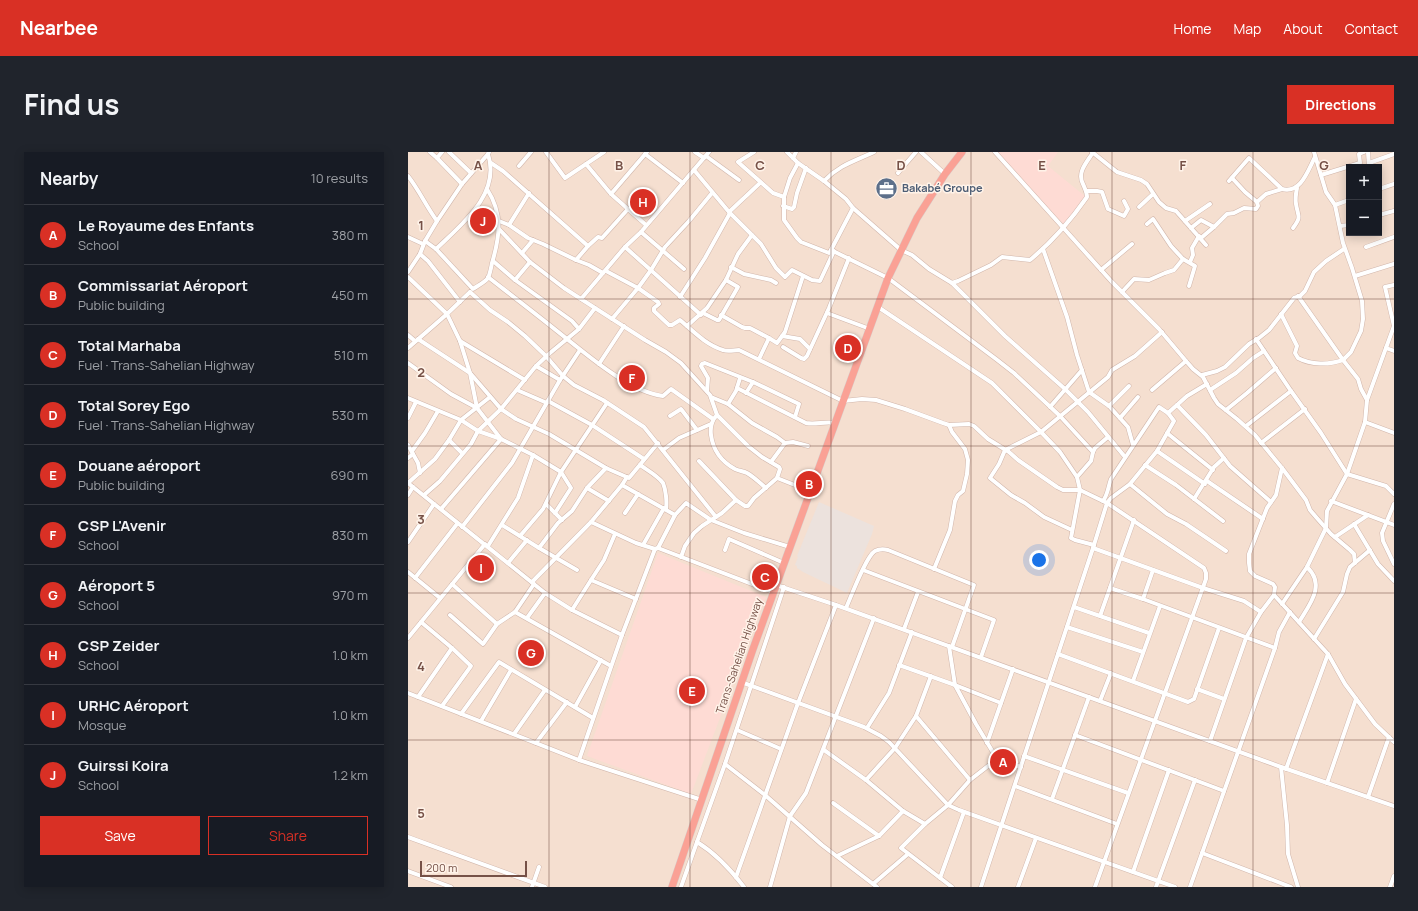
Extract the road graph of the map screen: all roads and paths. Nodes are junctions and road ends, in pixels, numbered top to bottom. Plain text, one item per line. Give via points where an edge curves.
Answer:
1 (430, 152) edge
2 (442, 152) edge
3 (449, 152) edge
4 (531, 152) edge
5 (546, 152) edge
6 (604, 152) edge
7 (694, 152) edge
8 (754, 152) edge
9 (787, 152) edge
10 (796, 152) edge
11 (874, 152) edge
12 (916, 152) edge
13 (920, 152) edge
14 (962, 152) edge
15 (994, 152) edge
16 (1364, 152) edge
17 (1368, 152) edge
18 (488, 153) edge
19 (646, 153) edge
20 (1092, 153) edge
21 (1315, 154) edge
22 (1394, 154) edge
23 (706, 155) edge
24 (437, 158) junction
25 (793, 158) junction
26 (491, 163) junction
27 (798, 163) junction
28 (586, 164) junction
29 (1369, 164) edge
30 (1371, 164) edge
31 (519, 166) dead end
32 (806, 168) junction
33 (694, 170) junction
34 (472, 173) junction
35 (898, 173) dead end
36 (945, 174) junction
37 (1321, 175) junction
38 (408, 176) edge
39 (739, 180) dead end
40 (824, 181) junction
41 (760, 182) junction
42 (683, 183) junction
43 (462, 184) junction
44 (1394, 184) edge
45 (1282, 188) junction
46 (1297, 188) junction
47 (1382, 188) edge
48 (487, 189) junction
49 (1086, 191) junction
50 (529, 193) junction
51 (712, 193) junction
52 (611, 194) junction
53 (1153, 194) junction
54 (784, 197) junction
55 (1124, 201) dead end
56 (1346, 201) edge
57 (1257, 202) junction
58 (1210, 204) dead end
59 (1335, 205) junction
60 (783, 206) junction
61 (1139, 207) dead end
62 (853, 208) junction
63 (628, 209) junction
64 (1394, 210) edge
65 (729, 213) junction
66 (1382, 215) edge
67 (436, 221) junction
68 (499, 221) junction
69 (1185, 222) junction
70 (510, 224) junction
71 (1147, 224) dead end
72 (646, 225) junction
73 (1340, 226) junction
74 (1346, 226) edge
75 (1063, 227) junction
76 (1214, 227) junction
77 (1191, 228) junction
78 (1293, 228) dead end
79 (500, 229) junction
80 (641, 232) junction
81 (752, 235) junction
82 (408, 237) edge
83 (1200, 237) junction
84 (1394, 237) edge
85 (533, 240) junction
86 (424, 243) junction
87 (1132, 244) dead end
88 (1206, 245) dead end
89 (588, 246) junction
90 (625, 246) junction
91 (1366, 246) dead end
92 (436, 249) junction
93 (1043, 249) junction
94 (1344, 249) junction
95 (832, 250) junction
96 (901, 250) junction
97 (662, 252) junction
98 (420, 254) junction
99 (522, 254) junction
100 (849, 258) junction
101 (1183, 259) junction
102 (576, 260) junction
103 (493, 261) junction
104 (530, 262) junction
105 (1190, 262) junction
106 (1394, 264) edge
107 (731, 267) junction
108 (684, 269) dead end
109 (651, 270) junction
110 (1101, 270) junction
111 (408, 272) edge
112 (604, 272) junction
113 (803, 276) junction
114 (1355, 276) junction
115 (488, 277) junction
116 (410, 278) edge
117 (888, 278) junction
118 (515, 280) junction
119 (726, 280) junction
120 (408, 283) edge
121 (776, 283) dead end
122 (952, 283) junction
123 (1190, 286) dead end
124 (1394, 286) edge
125 (638, 288) junction
126 (471, 291) junction
127 (1122, 292) junction
128 (680, 296) junction
129 (1298, 296) junction
130 (581, 299) junction
131 (460, 302) junction
132 (878, 307) junction
133 (595, 308) junction
134 (827, 313) junction
135 (447, 314) junction
136 (702, 314) junction
137 (1281, 314) junction
138 (721, 315) junction
139 (612, 319) junction
140 (624, 326) junction
141 (687, 326) junction
142 (1394, 326) edge
143 (580, 329) junction
144 (870, 329) junction
145 (1162, 332) junction
146 (408, 335) edge
147 (782, 336) junction
148 (769, 338) junction
149 (567, 339) junction
150 (1256, 339) junction
151 (417, 340) junction
152 (460, 341) junction
153 (783, 347) dead end
154 (408, 348) edge
155 (1386, 348) junction
156 (810, 349) junction
157 (580, 350) junction
158 (1264, 351) junction
159 (1394, 351) edge
160 (546, 356) junction
161 (759, 359) junction
162 (1343, 360) junction
163 (1186, 362) junction
164 (408, 363) edge
165 (599, 364) junction
166 (536, 366) junction
167 (1276, 368) junction
168 (1082, 370) junction
169 (470, 373) junction
170 (1202, 375) junction
171 (563, 376) junction
172 (740, 378) junction
173 (525, 380) junction
174 (560, 380) junction
175 (752, 382) junction
176 (1207, 384) junction
177 (1129, 386) dead end
178 (737, 388) junction
179 (1065, 389) junction
180 (517, 390) junction
181 (1152, 390) dead end
182 (1210, 390) junction
183 (707, 391) junction
184 (1291, 391) junction
185 (1089, 392) junction
186 (746, 393) junction
187 (490, 397) junction
188 (711, 397) junction
189 (1138, 397) dead end
190 (408, 398) edge
191 (1367, 400) junction
192 (843, 401) junction
193 (416, 402) junction
194 (548, 402) junction
195 (1078, 402) junction
196 (607, 403) junction
197 (728, 404) junction
198 (1176, 405) junction
199 (1109, 406) junction
200 (1050, 407) junction
201 (477, 408) junction
202 (501, 409) junction
203 (1305, 409) junction
204 (1226, 410) junction
205 (438, 411) junction
206 (1168, 413) junction
207 (717, 415) junction
208 (670, 416) dead end
209 (1060, 416) junction
210 (795, 417) junction
211 (408, 418) edge
212 (1120, 418) junction
213 (713, 419) junction
214 (461, 420) junction
215 (488, 422) junction
216 (1365, 422) junction
217 (835, 423) junction
218 (711, 424) junction
219 (592, 425) junction
220 (949, 425) junction
221 (1246, 426) junction
222 (533, 427) junction
223 (697, 430) junction
224 (478, 431) junction
225 (1042, 432) junction
226 (1167, 433) junction
227 (1394, 433) edge
228 (1108, 437) junction
229 (501, 439) junction
230 (449, 440) junction
231 (658, 443) junction
232 (785, 443) junction
233 (1261, 444) junction
234 (408, 445) edge
235 (1133, 445) junction
236 (808, 446) dead end
237 (520, 448) junction
238 (576, 449) junction
239 (662, 450) junction
240 (1005, 450) junction
241 (1157, 450) junction
242 (412, 452) junction
243 (1093, 452) junction
244 (462, 453) junction
245 (533, 455) junction
246 (1125, 457) junction
247 (408, 458) edge
248 (1224, 458) junction
249 (644, 459) junction
250 (699, 462) dead end
251 (771, 462) junction
252 (640, 465) junction
253 (1145, 465) junction
254 (606, 468) junction
255 (1282, 468) junction
256 (1213, 470) junction
257 (561, 472) junction
258 (420, 473) junction
259 (1347, 474) junction
260 (628, 477) junction
261 (1077, 477) junction
262 (777, 478) junction
263 (1206, 482) junction
264 (1130, 484) junction
265 (622, 485) junction
266 (413, 487) junction
267 (587, 488) junction
268 (766, 488) junction
269 (1080, 490) junction
270 (810, 491) junction
271 (638, 494) junction
272 (1394, 494) edge
273 (408, 495) edge
274 (424, 496) junction
275 (1194, 499) junction
276 (736, 500) junction
277 (608, 501) junction
278 (1105, 502) junction
279 (1271, 502) junction
280 (1331, 502) junction
281 (434, 504) junction
282 (546, 504) junction
283 (1394, 504) edge
284 (665, 508) junction
285 (441, 509) junction
286 (555, 513) junction
287 (625, 513) dead end
288 (675, 515) junction
289 (1368, 515) junction
290 (716, 517) junction
291 (1263, 519) junction
292 (562, 520) junction
293 (710, 520) junction
294 (1134, 520) junction
295 (1223, 521) dead end
296 (591, 522) junction
297 (1387, 522) junction
298 (457, 524) junction
299 (1354, 524) junction
300 (502, 525) junction
301 (1394, 525) edge
302 (462, 527) junction
303 (1326, 528) junction
304 (1072, 530) junction
305 (615, 534) junction
306 (520, 536) junction
307 (1335, 537) junction
308 (527, 540) junction
309 (408, 542) edge
310 (486, 545) junction
311 (643, 545) junction
312 (1094, 546) junction
313 (790, 547) junction
314 (538, 548) junction
315 (657, 548) junction
316 (725, 550) dead end
317 (1370, 550) junction
318 (1226, 551) dead end
319 (555, 557) junction
320 (681, 557) junction
321 (1120, 558) junction
322 (508, 563) junction
323 (784, 563) junction
324 (1355, 563) junction
325 (1394, 564) edge
326 (1307, 567) junction
327 (934, 569) junction
328 (577, 570) dead end
329 (863, 570) junction
330 (1153, 570) junction
331 (408, 572) edge
332 (415, 578) junction
333 (591, 580) junction
334 (1394, 581) edge
335 (533, 583) junction
336 (452, 584) junction
337 (776, 585) junction
338 (784, 587) junction
339 (1110, 588) junction
340 (1203, 588) junction
341 (773, 592) junction
342 (918, 592) junction
343 (545, 593) junction
344 (1274, 596) junction
345 (440, 598) junction
346 (636, 599) junction
347 (1143, 599) junction
348 (1282, 604) junction
349 (836, 605) junction
350 (1160, 606) junction
351 (1074, 607) junction
352 (846, 608) junction
353 (965, 609) junction
354 (572, 610) junction
355 (515, 612) junction
356 (1261, 612) junction
357 (1290, 612) junction
358 (450, 615) dead end
359 (1100, 616) junction
360 (527, 618) junction
361 (874, 618) junction
362 (1192, 618) junction
363 (421, 622) junction
364 (1299, 622) junction
365 (497, 624) junction
366 (1067, 627) junction
367 (1219, 628) junction
368 (904, 629) junction
369 (912, 632) junction
370 (1149, 633) junction
371 (622, 635) junction
372 (408, 638) edge
373 (1246, 638) junction
374 (1314, 639) junction
375 (951, 646) junction
376 (452, 648) junction
377 (1275, 648) junction
378 (1143, 652) junction
379 (1058, 654) junction
380 (1328, 654) junction
381 (981, 657) junction
382 (601, 660) junction
383 (899, 665) junction
384 (611, 666) junction
385 (1013, 669) junction
386 (512, 670) junction
387 (1111, 673) junction
388 (932, 676) junction
389 (1133, 681) junction
390 (741, 682) junction
391 (1049, 682) junction
392 (955, 685) junction
393 (751, 686) junction
394 (1196, 689) junction
395 (545, 690) junction
396 (408, 692) edge
397 (1165, 693) junction
398 (418, 696) junction
399 (1089, 697) junction
400 (1224, 699) junction
401 (1356, 699) junction
402 (1100, 701) junction
403 (567, 702) junction
404 (798, 703) junction
405 (1001, 703) junction
406 (442, 706) junction
407 (575, 707) junction
408 (461, 714) junction
409 (916, 716) junction
410 (836, 717) junction
411 (593, 718) junction
412 (1154, 720) junction
413 (481, 721) junction
414 (867, 728) junction
415 (737, 730) junction
416 (514, 734) junction
417 (1075, 735) junction
418 (1389, 737) junction
419 (1210, 741) junction
420 (1394, 742) edge
421 (536, 743) junction
422 (987, 743) junction
423 (895, 748) junction
424 (781, 749) junction
425 (824, 750) junction
426 (1238, 751) junction
427 (1024, 756) junction
428 (579, 760) junction
429 (997, 760) junction
430 (1140, 760) junction
431 (725, 764) junction
432 (1021, 767) junction
433 (1281, 767) junction
434 (1063, 769) junction
435 (1286, 769) junction
436 (1169, 770) junction
437 (712, 771) junction
438 (720, 776) junction
439 (866, 780) junction
440 (970, 780) junction
441 (1195, 780) junction
442 (1327, 783) junction
443 (1014, 786) junction
444 (1224, 791) junction
445 (1128, 793) junction
446 (765, 795) junction
447 (1368, 797) junction
448 (702, 800) junction
449 (1052, 800) junction
450 (833, 803) dead end
451 (948, 805) junction
452 (1394, 806) edge
453 (903, 811) junction
454 (964, 812) junction
455 (790, 816) junction
456 (925, 824) junction
457 (1117, 824) junction
458 (1001, 826) junction
459 (879, 836) junction
460 (408, 837) edge
461 (1036, 838) junction
462 (696, 842) junction
463 (1202, 853) junction
464 (908, 854) junction
465 (837, 856) junction
466 (1104, 862) junction
467 (539, 867) dead end
468 (408, 871) edge
469 (1133, 872) junction
470 (1394, 876) edge
471 (736, 877) junction
472 (940, 878) junction
473 (1158, 881) junction
474 (532, 885) edge
475 (875, 886) edge
476 (451, 887) edge
477 (545, 887) edge
478 (672, 887) edge
479 (681, 887) edge
480 (744, 887) edge
481 (770, 887) edge
482 (952, 887) edge
483 (981, 887) edge
484 (1018, 887) edge
485 (1095, 887) edge
486 (1156, 887) edge
487 (1175, 887) edge
488 (1190, 887) edge
489 (1292, 887) edge
490 (1298, 887) edge
491 (1390, 887) edge

1 - 24 street
2 - 24 street
3 - 34 street
4 - 31 street
5 - 28 street via 565,178
6 - 28 street
7 - 23 street
8 - 41 street via 738,162
9 - 25 street
10 - 25 street
11 - 40 street via 845,164
12 - 35 street
13 - 36 street
14 - 36 highway, Trans-Sahelian Highway
15 - 75 street
16 - 37 street via 1359,154 1360,163
17 - 29 street
18 - 26 street
18 - 34 street
19 - 42 street
19 - 52 street
20 - 49 street via 1081,172 1081,181
20 - 53 street via 1117,172 1147,184
21 - 37 street
21 - 46 street
22 - 30 street
23 - 33 street
23 - 39 street
24 - 43 street
25 - 27 street
26 - 48 street
26 - 50 street
27 - 32 street
27 - 54 street
28 - 52 street
32 - 40 street
32 - 60 street via 794,207 792,209
33 - 42 street
33 - 51 street
34 - 43 street
36 - 96 highway, Trans-Sahelian Highway via 917,218
37 - 59 street via 1326,192
38 - 67 street
40 - 62 street
41 - 54 street via 773,193
41 - 65 street
42 - 72 street
43 - 67 street
44 - 47 street
45 - 46 street
45 - 57 street via 1266,194
45 - 57 street via 1249,158 1230,180
46 - 78 street via 1296,205 1299,220
48 - 68 street via 493,199
48 - 92 street via 478,206
49 - 55 street via 1102,192 1108,209 1124,216 1128,209
49 - 75 street via 1087,197
50 - 70 street
50 - 89 street
51 - 65 street
51 - 97 street
52 - 63 street
53 - 61 street
53 - 69 street via 1164,206 1176,211
54 - 60 street
56 - 59 street
57 - 76 street via 1256,209 1244,208 1227,214
58 - 69 street
59 - 73 street
60 - 95 street via 784,220 801,242 829,253
62 - 95 street
62 - 96 street
63 - 72 street
63 - 89 street via 602,238 598,237
64 - 66 street
65 - 81 street
65 - 128 street via 705,258
67 - 86 street
68 - 70 street
68 - 79 street
69 - 77 street
70 - 85 street
71 - 101 street via 1153,219
72 - 80 street
73 - 74 street
73 - 94 street
75 - 93 street
75 - 110 street
76 - 77 street via 1201,220
76 - 83 street
77 - 83 street
79 - 99 street
79 - 103 street
80 - 90 street
80 - 97 street
81 - 107 street
81 - 113 street via 784,277 792,270
82 - 86 street
83 - 88 street
83 - 105 street via 1192,248
84 - 91 street
85 - 99 street
85 - 102 street
86 - 92 street
86 - 98 street
87 - 110 street
89 - 102 street
90 - 109 street
90 - 112 street
92 - 126 street
93 - 122 street via 1030,260 1002,257 991,265
93 - 168 street
94 - 114 street
94 - 129 street via 1314,272 1302,295
95 - 100 street
95 - 113 street via 822,280 818,282
96 - 117 highway, Trans-Sahelian Highway
96 - 122 street
97 - 108 street
97 - 109 street
98 - 111 street
98 - 131 street
99 - 104 street
100 - 117 street
100 - 134 street
101 - 105 street
101 - 127 street via 1174,270 1149,280 1134,279
102 - 112 street
103 - 115 street
103 - 118 street
104 - 118 street
104 - 130 street
105 - 123 street via 1195,267
106 - 114 street
107 - 119 street
107 - 121 street via 744,274
109 - 125 street
109 - 128 street
110 - 127 street
112 - 125 street
112 - 130 street
113 - 147 street
114 - 162 street via 1362,301 1363,318 1356,343
115 - 126 street
115 - 149 street
116 - 120 street
116 - 135 street
117 - 132 highway, Trans-Sahelian Highway
117 - 200 street via 1002,364
118 - 143 street
119 - 136 street
119 - 138 street via 738,287
122 - 179 street via 1005,336
124 - 142 street via 1385,287
125 - 139 street
125 - 141 street via 658,302 654,310 669,325 680,320
126 - 131 street
126 - 160 street
127 - 145 street
128 - 136 street
129 - 137 street
129 - 162 street
130 - 133 street
131 - 135 street
132 - 144 highway, Trans-Sahelian Highway
132 - 225 street via 992,383
133 - 139 street
133 - 143 street
134 - 144 street
134 - 156 street
135 - 151 street
135 - 152 street
136 - 138 street via 717,320
136 - 141 street
137 - 150 street via 1269,330
137 - 162 street via 1297,346 1295,353 1298,358 1325,364
138 - 148 street
139 - 140 street
140 - 165 street
140 - 183 street via 674,357
141 - 161 street via 710,344 724,351 739,350
142 - 155 street
143 - 149 street
144 - 192 highway, Trans-Sahelian Highway
145 - 163 street
145 - 185 street via 1135,356 1112,370 1108,377
146 - 151 street
147 - 148 street via 776,343
147 - 156 street via 800,339
148 - 161 street
149 - 157 street
149 - 160 street
150 - 158 street
150 - 170 street via 1225,366
151 - 154 street
151 - 169 street
152 - 169 street
152 - 173 street
153 - 156 street via 804,359
155 - 159 street
155 - 191 street
157 - 165 street
157 - 171 street
158 - 167 street
158 - 182 street
160 - 166 street
160 - 171 street
161 - 192 street
162 - 191 street via 1358,379
163 - 170 street
163 - 181 street
164 - 201 street via 451,394
165 - 213 street via 644,392 662,396 671,389
166 - 173 street
166 - 174 street
167 - 184 street
167 - 204 street
168 - 179 street
168 - 185 street
169 - 187 street
169 - 201 street
170 - 176 street
171 - 174 street
171 - 196 street
172 - 175 street
172 - 178 street
172 - 183 street via 703,363 701,366 707,375
173 - 180 street
174 - 194 street
175 - 186 street
175 - 210 street via 800,405
176 - 182 street
176 - 198 street
177 - 199 street
178 - 186 street
178 - 197 street
179 - 195 street
179 - 200 street
180 - 194 street
180 - 202 street
182 - 204 street via 1216,402
183 - 188 street
184 - 203 street
184 - 221 street
185 - 195 street
185 - 199 street
186 - 210 street
187 - 201 street
187 - 202 street
188 - 197 street
188 - 207 street
189 - 212 street
190 - 193 street
191 - 216 street
192 - 217 highway, Trans-Sahelian Highway
192 - 220 street via 876,400
193 - 205 street
193 - 211 street
194 - 219 street
194 - 222 street
195 - 209 street
195 - 228 street
196 - 219 street
196 - 231 street via 644,427
197 - 232 street via 752,423
198 - 206 street
198 - 248 street via 1206,435
199 - 212 street
200 - 209 street
201 - 214 street
201 - 215 street
202 - 215 street
202 - 222 street
203 - 233 street
203 - 259 street
204 - 221 street
205 - 214 street
205 - 242 street
206 - 226 street via 1174,421
206 - 235 street via 1160,406
207 - 213 street
207 - 251 street via 748,446
208 - 223 street via 681,409
209 - 225 street
209 - 243 street
210 - 217 street via 812,424 826,421
212 - 235 street via 1128,427
213 - 218 street
214 - 224 street
214 - 230 street
215 - 224 street
215 - 229 street
216 - 227 street
216 - 259 street
217 - 270 highway, Trans-Sahelian Highway
218 - 223 street
218 - 268 street via 712,441 719,455
219 - 238 street
219 - 249 street
220 - 240 street via 974,426
220 - 327 street via 965,449 968,460 967,474 963,491 956,501 950,530
221 - 233 street
222 - 237 street
222 - 238 street
223 - 239 street
224 - 229 street
224 - 244 street
225 - 240 street
225 - 261 street
226 - 241 street
226 - 256 street
228 - 243 street
228 - 246 street
229 - 237 street
229 - 285 street
230 - 244 street
230 - 258 street via 435,460
231 - 239 street
231 - 249 street
232 - 236 street via 793,442
232 - 251 street
233 - 255 street
234 - 242 street
235 - 246 street
237 - 245 street
237 - 302 street via 512,463
238 - 254 street
238 - 257 street
239 - 290 street
240 - 269 street via 1057,487 1063,490
240 - 304 street via 990,478 1044,517
241 - 253 street
241 - 263 street
242 - 247 street
242 - 258 street
243 - 261 street via 1091,461
244 - 274 street via 440,481
245 - 257 street
245 - 300 street via 518,498
246 - 278 street via 1111,479
248 - 256 street
248 - 279 street
249 - 252 street
250 - 276 street
251 - 262 street via 780,468
252 - 260 street
252 - 284 street via 663,484 667,502
253 - 264 street
253 - 275 street
254 - 260 street
254 - 267 street
255 - 279 street via 1276,495
255 - 303 street via 1306,500 1310,510
256 - 263 street
257 - 282 street
257 - 286 street via 571,488
258 - 266 street via 408,483
259 - 272 street via 1386,486
259 - 280 street
260 - 265 street
261 - 269 street
262 - 268 street
262 - 270 street
263 - 275 street
263 - 291 street
264 - 278 street
264 - 318 street via 1167,514
265 - 271 street
265 - 277 street
266 - 273 street
266 - 274 street
267 - 277 street
267 - 292 street via 572,511
268 - 276 street via 748,506
269 - 278 street
269 - 304 street
270 - 313 highway, Trans-Sahelian Highway
271 - 284 street
271 - 287 street
274 - 281 street
275 - 295 street
276 - 290 street
277 - 296 street
278 - 294 street
278 - 312 street
279 - 291 street
280 - 289 street
280 - 303 street via 1327,511
281 - 285 street
281 - 309 street
282 - 286 street
282 - 306 street
283 - 297 street
284 - 288 street
284 - 311 street
285 - 298 street
286 - 292 street
288 - 293 street via 686,503
288 - 315 street
289 - 297 street
289 - 299 street
290 - 293 street
291 - 344 street via 1249,554 1250,571 1273,584
292 - 314 street
293 - 313 street
293 - 320 street via 694,533
294 - 321 street
294 - 340 street via 1204,568 1206,579
296 - 305 street
296 - 319 street
297 - 301 street
297 - 325 street via 1382,533 1383,541
298 - 302 street
298 - 332 street
299 - 307 street
299 - 317 street
300 - 306 street
300 - 310 street
302 - 310 street
303 - 307 street
303 - 326 street
304 - 312 street via 1071,538
305 - 311 street
305 - 333 street via 604,560
306 - 308 street
307 - 324 street via 1354,554
308 - 314 street
308 - 322 street
310 - 322 street
310 - 336 street
311 - 315 street
312 - 321 street
312 - 351 street
313 - 323 highway, Trans-Sahelian Highway
314 - 319 street
315 - 320 street
315 - 346 street
316 - 323 street via 729,539
317 - 324 street
317 - 334 street via 1378,564
319 - 328 street
319 - 335 street
320 - 341 street
321 - 330 street
321 - 339 street
322 - 335 street
323 - 337 highway, Trans-Sahelian Highway
324 - 374 street via 1348,570 1343,592
326 - 348 street
326 - 364 street via 1315,576 1316,588 1314,597
327 - 329 street via 884,549 872,554
327 - 353 street via 974,585
329 - 342 street
329 - 352 street
330 - 340 street
330 - 347 street
331 - 332 street
332 - 345 street
333 - 346 street
333 - 354 street
335 - 343 street
335 - 355 street
336 - 345 street
336 - 365 street
337 - 338 street
337 - 341 highway, Trans-Sahelian Highway
338 - 349 street
338 - 393 street
339 - 347 street
339 - 359 street
340 - 356 street via 1244,601
340 - 362 street
341 - 390 highway, Trans-Sahelian Highway
342 - 353 street
342 - 368 street
343 - 354 street
343 - 360 street
344 - 348 street
344 - 356 street
345 - 363 street
346 - 371 street
347 - 350 street
348 - 357 street
349 - 352 street
349 - 404 street
350 - 362 street
350 - 370 street
351 - 359 street
351 - 366 street
352 - 361 street
353 - 375 street
353 - 381 street via 994,620
354 - 371 street
355 - 360 street
355 - 365 street
356 - 373 street
357 - 364 street
357 - 377 street via 1279,632
358 - 365 street via 483,644
359 - 370 street
360 - 382 street
361 - 368 street
361 - 410 street
362 - 367 street
362 - 397 street
363 - 372 street
363 - 376 street
364 - 374 street
366 - 378 street
366 - 379 street
367 - 373 street
367 - 394 street
368 - 369 street
369 - 375 street
369 - 383 street
370 - 378 street
371 - 384 street
373 - 377 street
373 - 400 street
374 - 380 street
375 - 381 street
375 - 392 street
376 - 398 street
376 - 406 street via 471,666
377 - 426 street
378 - 389 street
379 - 387 street
379 - 391 street
380 - 401 street
380 - 435 street
381 - 385 street
382 - 384 street
382 - 407 street
383 - 388 street
383 - 414 street via 886,700
384 - 411 street
385 - 391 street
385 - 405 street
386 - 395 street
386 - 408 street via 499,662
386 - 413 street
387 - 389 street
387 - 402 street
388 - 392 street
388 - 409 street
389 - 397 street
390 - 393 street
390 - 437 highway, Trans-Sahelian Highway
391 - 399 street
391 - 427 street
392 - 405 street
392 - 422 street
393 - 404 street
393 - 415 street
394 - 397 street via 1194,699 1188,702
394 - 400 street
395 - 403 street
395 - 416 street
396 - 398 street
397 - 412 street
398 - 406 street
399 - 402 street
399 - 417 street
400 - 419 street
401 - 418 street via 1375,724
401 - 442 street
402 - 412 street
403 - 407 street
403 - 421 street
404 - 410 street
404 - 424 street
405 - 422 street
406 - 408 street
407 - 411 street
408 - 413 street
409 - 423 street
409 - 440 street
410 - 414 street
410 - 425 street
411 - 428 street
412 - 419 street
412 - 430 street
413 - 416 street
414 - 423 street
415 - 424 street
415 - 431 street
416 - 421 street
417 - 430 street
417 - 434 street
418 - 420 street
418 - 447 street
419 - 426 street
421 - 428 street
422 - 429 street
423 - 439 street
423 - 451 street
424 - 446 street
425 - 439 street
425 - 455 street via 806,793
426 - 433 street
426 - 444 street
427 - 432 street
427 - 434 street
428 - 448 street
429 - 432 street
429 - 440 street
430 - 436 street
430 - 445 street
431 - 438 street
431 - 446 street
432 - 443 street
433 - 435 street
433 - 490 street via 1288,854
434 - 445 street
434 - 449 street
435 - 442 street
436 - 441 street
436 - 469 street
437 - 438 street
437 - 448 highway, Trans-Sahelian Highway
438 - 462 street
439 - 453 street
440 - 451 street
441 - 444 street
441 - 473 street
442 - 447 street
443 - 449 street
443 - 458 street
444 - 463 street
445 - 457 street
446 - 455 street
446 - 471 street
447 - 452 street
448 - 478 highway, Trans-Sahelian Highway
449 - 457 street
450 - 459 street
451 - 454 street
451 - 456 street
453 - 456 street
453 - 459 street
454 - 458 street
454 - 472 street
455 - 465 street
455 - 481 street
456 - 464 street via 901,848
457 - 466 street
458 - 461 street
458 - 483 street
459 - 465 street
460 - 474 street
461 - 466 street
461 - 484 street
462 - 471 street via 706,848
462 - 479 street
463 - 488 street
463 - 489 street
464 - 472 street
464 - 475 street
465 - 475 street
466 - 469 street
466 - 485 street
467 - 474 street
468 - 476 street
469 - 473 street
470 - 491 street
471 - 480 street
472 - 482 street
473 - 486 street
473 - 487 street
474 - 477 street

